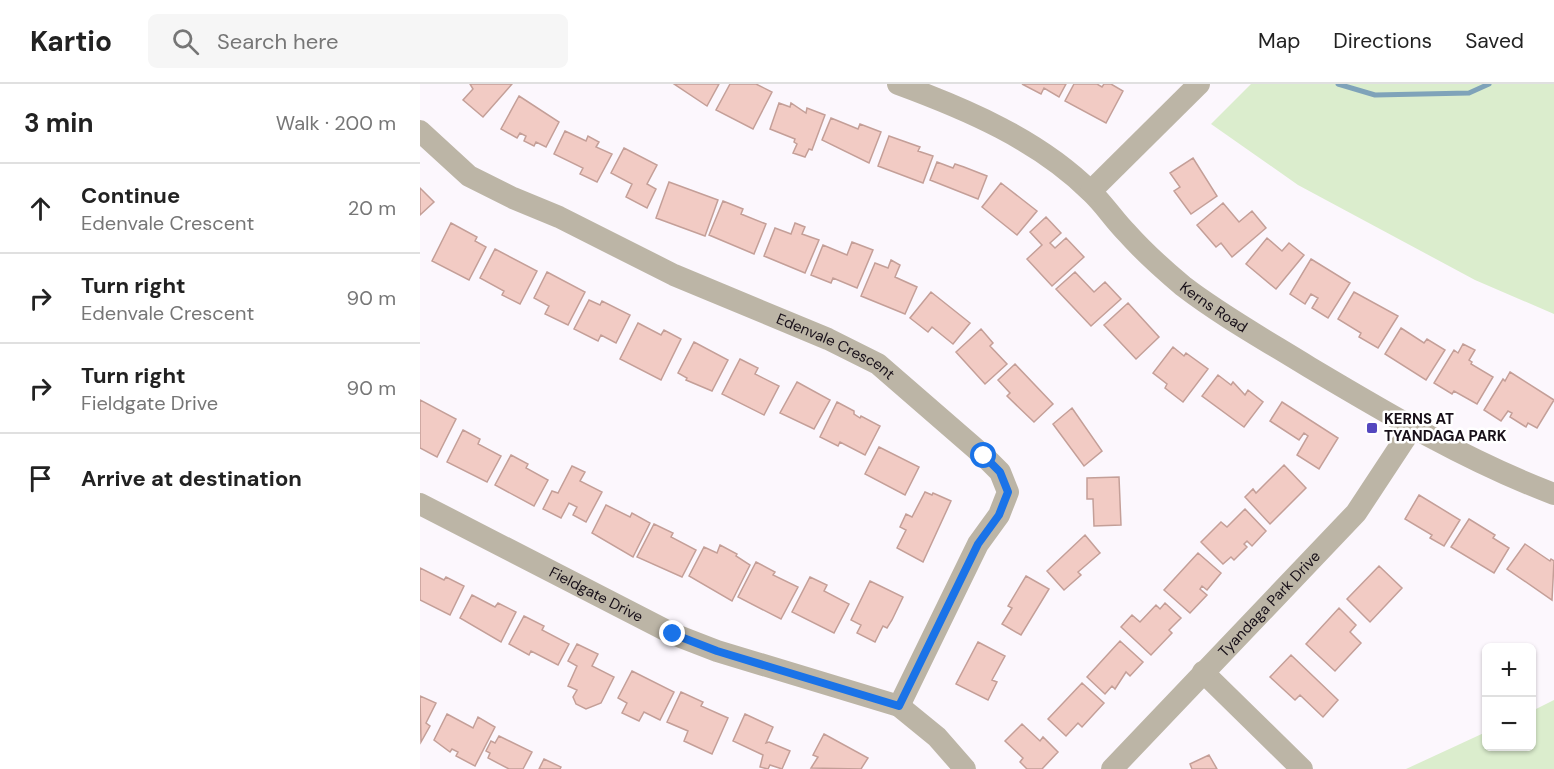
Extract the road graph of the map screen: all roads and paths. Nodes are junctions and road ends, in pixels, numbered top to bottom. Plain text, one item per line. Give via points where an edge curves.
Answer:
1 (898, 84) edge
2 (1199, 84) edge
3 (420, 131) edge
4 (1091, 191) junction
5 (1412, 428) junction
6 (1554, 494) edge
7 (420, 504) edge
8 (1203, 672) junction
9 (899, 706) junction
10 (965, 769) edge
11 (1112, 769) edge
12 (1302, 769) edge

1 - 4 street, Kerns Road via 973,114 1021,140
2 - 4 street
3 - 9 street, Edenvale Crescent via 469,176 674,275 878,364 1000,472 1008,492 999,515 978,544
4 - 5 street, Kerns Road via 1127,234 1183,286
5 - 6 street, Kerns Road via 1503,475
5 - 8 street, Tyandaga Park Drive via 1356,513
7 - 9 street, Fieldgate Drive via 673,634
8 - 11 street, Tyandaga Park Drive
8 - 12 street
9 - 10 street, Fieldgate Drive via 937,737

